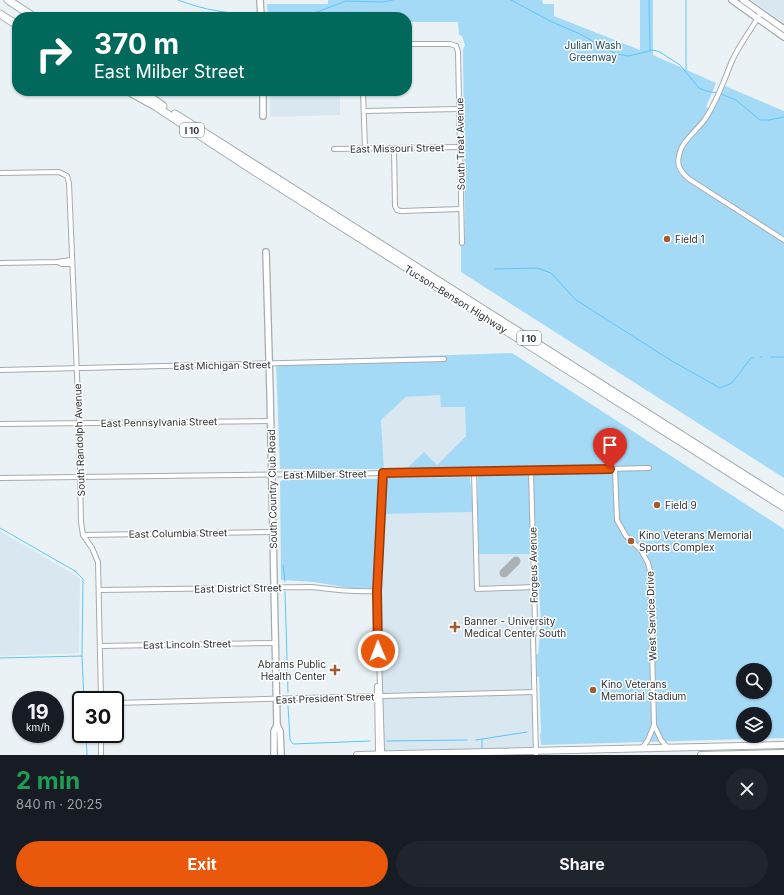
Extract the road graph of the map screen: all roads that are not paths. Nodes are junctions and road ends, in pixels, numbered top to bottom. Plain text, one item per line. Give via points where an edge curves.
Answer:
1 (8, 0) edge
2 (732, 0) edge
3 (743, 0) edge
4 (26, 12) edge
5 (0, 14) edge
6 (759, 15) junction
7 (12, 22) edge
8 (784, 29) edge
9 (784, 37) edge
10 (412, 44) edge
11 (137, 96) edge
12 (149, 96) edge
13 (263, 96) edge
14 (363, 96) edge
15 (459, 109) junction
16 (364, 111) junction
17 (263, 116) dead end
18 (460, 147) junction
19 (394, 148) junction
20 (334, 149) dead end
21 (365, 149) junction
22 (0, 173) edge
23 (461, 209) junction
24 (784, 240) edge
25 (462, 243) dead end
26 (266, 252) dead end
27 (71, 262) junction
28 (0, 263) edge
29 (444, 359) dead end
30 (269, 364) junction
31 (76, 369) junction
32 (0, 370) edge
33 (270, 421) junction
34 (79, 423) junction
35 (0, 424) edge
36 (649, 468) dead end
37 (615, 469) junction
38 (531, 471) junction
39 (474, 472) junction
40 (383, 473) junction
41 (271, 474) junction
42 (80, 477) junction
43 (0, 478) edge
44 (784, 500) edge
45 (784, 507) edge
46 (272, 532) junction
47 (84, 535) junction
48 (274, 587) junction
49 (534, 587) junction
50 (99, 590) junction
51 (377, 591) junction
52 (275, 643) junction
53 (100, 646) junction
54 (101, 691) edge
55 (534, 692) junction
56 (379, 696) junction
57 (276, 700) junction
58 (124, 704) edge
59 (654, 725) junction
60 (277, 726) junction
61 (101, 743) edge
62 (784, 745) edge
63 (729, 746) junction
64 (642, 748) junction
65 (668, 748) junction
66 (536, 753) edge
67 (784, 753) edge
68 (730, 754) edge
69 (101, 755) edge
70 (274, 755) edge
71 (281, 755) edge
72 (357, 755) edge
73 (380, 755) edge
74 (701, 755) edge

1 - 4 highway
2 - 6 street
3 - 6 street
5 - 7 highway
6 - 8 street
6 - 9 street
6 - 24 street via 733,59 706,118 680,150 678,160 680,170 689,179
10 - 15 street, South Treat Avenue via 457,45
11 - 45 highway, Tucson–Benson Highway / I 10
12 - 44 highway, Tucson–Benson Highway / I 10
13 - 17 street
14 - 16 street
15 - 16 street
15 - 18 street, South Treat Avenue
16 - 21 street
18 - 19 street, East Missouri Street
18 - 23 street, South Treat Avenue
19 - 21 street, East Missouri Street
19 - 23 street via 397,210
20 - 21 street, East Missouri Street
22 - 27 street, South Randolph Avenue via 59,172 67,176
23 - 25 street, South Treat Avenue
26 - 30 street, South Country Club Road
27 - 28 street
27 - 31 street, South Randolph Avenue
29 - 30 street, East Michigan Street
30 - 31 street, East Michigan Street
30 - 33 street, South Country Club Road
31 - 32 street, East Michigan Street
31 - 34 street, South Randolph Avenue
33 - 34 street, East Pennsylvania Street
33 - 41 street, South Country Club Road
34 - 35 street, East Pennsylvania Street
34 - 42 street, South Randolph Avenue
36 - 37 street, East Milber Street
37 - 38 street, East Milber Street
37 - 59 street, West Service Drive via 617,520 626,536 645,556 650,571
38 - 39 street, East Milber Street
38 - 49 street, Forgeus Avenue
39 - 40 street, East Milber Street
39 - 49 street via 477,589
40 - 41 street, East Milber Street
40 - 51 street
41 - 42 street, East Milber Street
41 - 46 street, South Country Club Road
42 - 43 street, East Milber Street
42 - 47 street, South Randolph Avenue via 80,522
46 - 47 street, East Columbia Street
46 - 48 street, South Country Club Road
47 - 50 street, South Randolph Avenue via 98,562
48 - 50 street, East District Street
48 - 51 street, East District Street
48 - 52 street, South Country Club Road
49 - 55 street, Forgeus Avenue
50 - 53 street, South Randolph Avenue
51 - 56 street
52 - 53 street, East Lincoln Street
52 - 57 street, South Country Club Road
53 - 54 street, South Randolph Avenue
55 - 56 street, East President Street
55 - 66 street, Forgeus Avenue
56 - 57 street, East President Street
56 - 73 street via 382,750
57 - 58 street, East President Street
57 - 60 street, South Country Club Road
59 - 64 street, West Service Drive
59 - 65 street, West Service Drive
60 - 70 street, South Country Club Road via 274,731
60 - 71 street, South Country Club Road via 280,731
61 - 69 street
62 - 63 main road
63 - 65 main road
63 - 68 main road
64 - 65 main road
64 - 66 main road
66 - 73 main road
67 - 68 main road
68 - 74 main road
72 - 73 main road

